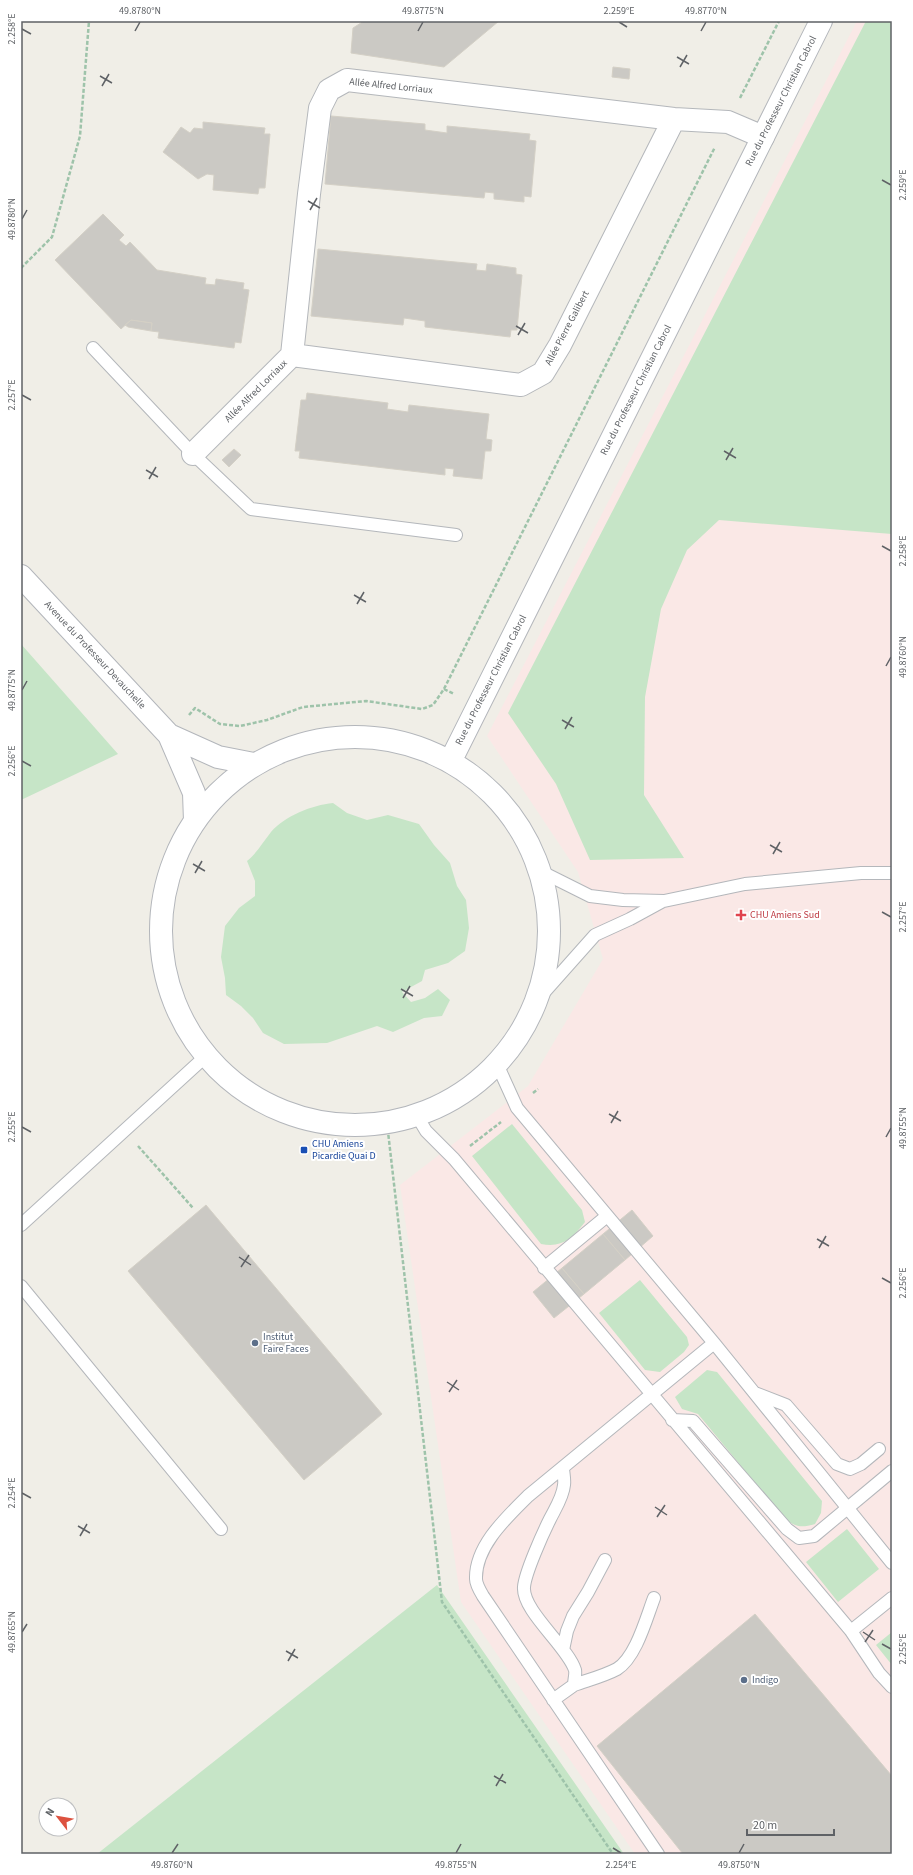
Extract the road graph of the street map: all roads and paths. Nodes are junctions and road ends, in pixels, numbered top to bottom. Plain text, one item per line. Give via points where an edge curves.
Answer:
1 (89, 21) edge
2 (779, 21) edge
3 (821, 21) edge
4 (674, 119) junction
5 (728, 122) junction
6 (763, 137) junction
7 (21, 268) edge
8 (93, 348) dead end
9 (292, 355) junction
10 (193, 454) junction
11 (456, 535) dead end
12 (21, 576) edge
13 (169, 735) junction
14 (451, 760) junction
15 (254, 764) junction
16 (194, 821) junction
17 (542, 872) junction
18 (892, 873) edge
19 (664, 901) junction
20 (539, 998) junction
21 (206, 1056) junction
22 (497, 1064) junction
23 (538, 1089) dead end
24 (517, 1108) junction
25 (417, 1116) junction
26 (387, 1123) junction
27 (124, 1131) junction
28 (454, 1159) junction
29 (193, 1208) dead end
30 (607, 1216) junction
31 (21, 1225) edge
32 (544, 1268) junction
33 (21, 1286) edge
34 (714, 1343) junction
35 (754, 1393) junction
36 (651, 1395) junction
37 (672, 1420) junction
38 (879, 1449) dead end
39 (563, 1467) junction
40 (892, 1471) edge
41 (847, 1508) junction
42 (221, 1529) dead end
43 (605, 1560) dead end
44 (892, 1563) edge
45 (654, 1598) dead end
46 (892, 1598) edge
47 (850, 1631) junction
48 (563, 1650) junction
49 (574, 1685) junction
50 (892, 1687) edge
51 (553, 1700) junction
52 (613, 1854) edge
53 (658, 1854) edge

1 - 7 path via 80,136 52,237
2 - 5 path
3 - 6 street, Rue du Professeur Christian Cabrol
4 - 5 street, Allée Alfred Lorriaux
4 - 9 street, Allée Pierre Galibert via 560,345 543,373 521,385
4 - 9 street, Allée Alfred Lorriaux via 347,80 329,90 320,108
5 - 6 street, Allée Alfred Lorriaux
5 - 13 path via 448,682 433,705 422,709 366,701 303,707 267,720 240,726 220,724 195,708
6 - 14 street, Rue du Professeur Christian Cabrol
8 - 10 lane
9 - 10 street, Allée Alfred Lorriaux
10 - 11 lane via 251,509
12 - 13 street, Avenue du Professeur Devauchelle
13 - 15 street via 218,757
13 - 16 street via 194,793
14 - 15 street via 403,741 352,735 301,743
14 - 17 street via 491,789 522,827
15 - 16 street via 221,789
16 - 21 street via 172,866 163,893 161,946 164,966 179,1014
17 - 19 lane via 590,896
17 - 20 street via 551,935
18 - 19 lane via 861,873 745,884
19 - 20 lane via 630,920 595,935
20 - 22 street via 521,1033
21 - 26 street via 243,1090 287,1114 313,1124 356,1126
21 - 27 lane
22 - 24 lane
22 - 25 street via 474,1086 446,1103
23 - 24 path
24 - 28 path
24 - 30 lane
25 - 26 street
25 - 28 lane via 426,1132
26 - 52 path via 442,1602
27 - 29 path
27 - 31 lane
28 - 32 lane
30 - 32 lane
30 - 34 lane
32 - 36 lane
33 - 42 lane
34 - 35 lane
34 - 36 lane
35 - 38 lane via 786,1405 837,1464 850,1469 861,1464
35 - 41 lane
36 - 37 lane
36 - 39 lane
37 - 41 lane via 693,1421 787,1529 799,1538 814,1536
37 - 47 lane
39 - 48 lane via 565,1485 524,1588 533,1610
39 - 51 lane via 502,1522 481,1552 476,1579 482,1596
40 - 41 lane
41 - 44 lane
43 - 48 lane via 573,1616
45 - 49 lane via 634,1648 626,1661 617,1668
46 - 47 lane
47 - 50 lane
48 - 49 lane via 576,1670
49 - 51 lane
51 - 53 lane

